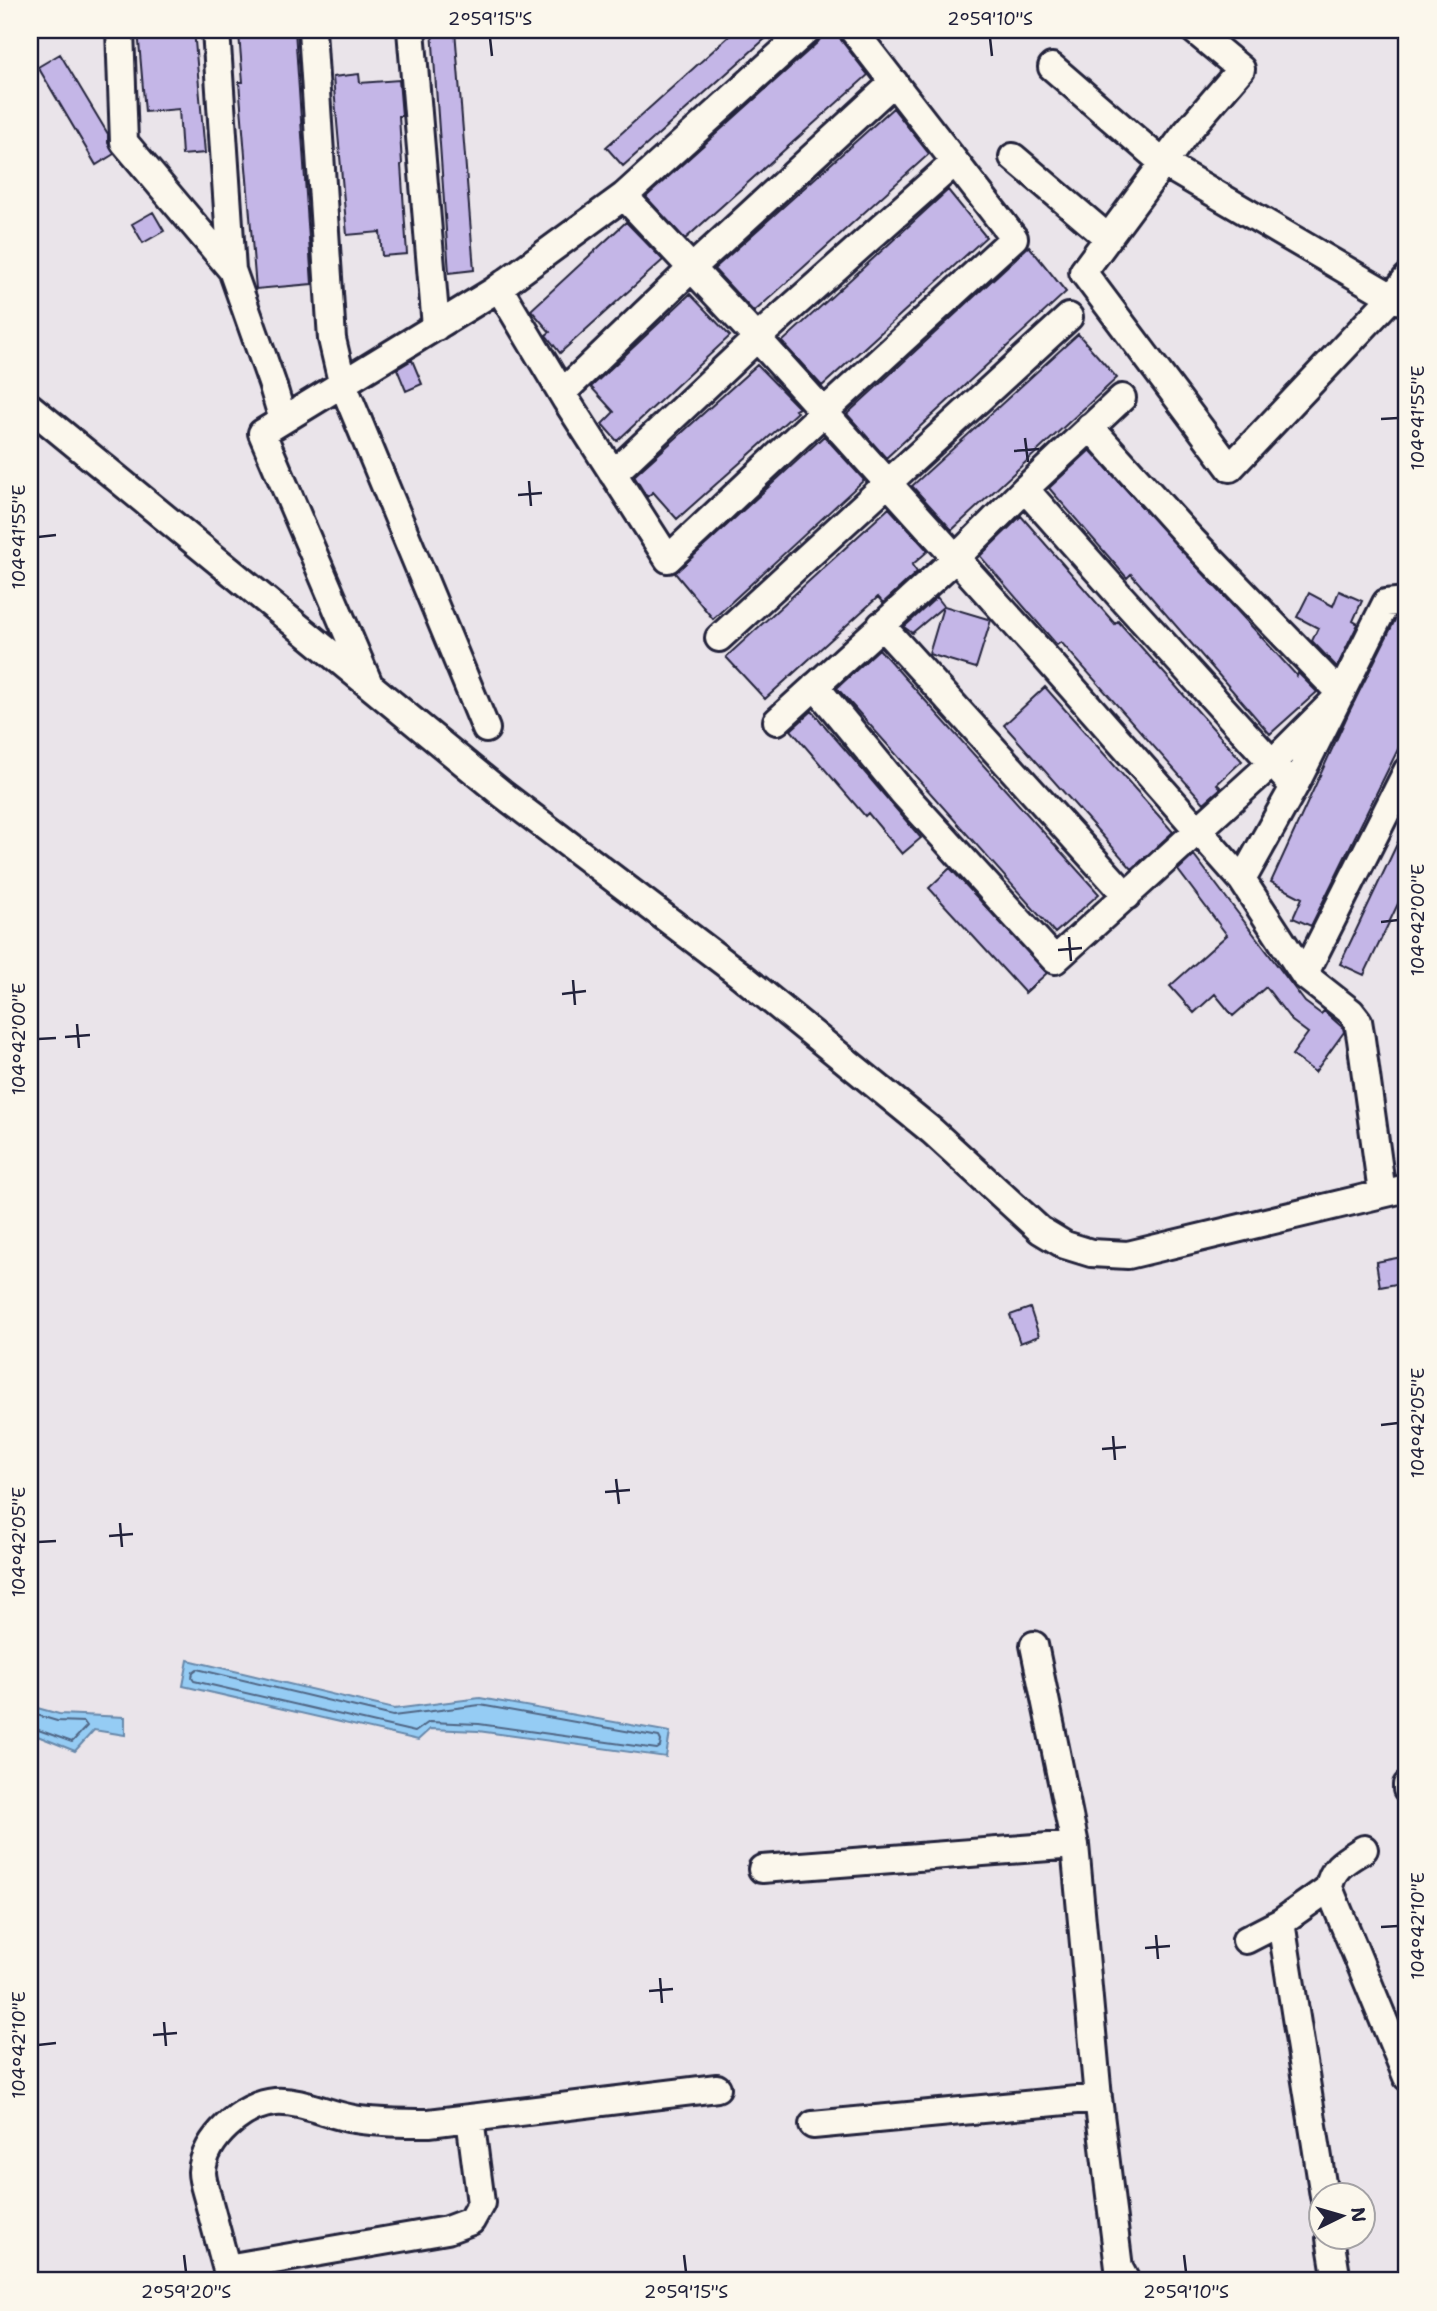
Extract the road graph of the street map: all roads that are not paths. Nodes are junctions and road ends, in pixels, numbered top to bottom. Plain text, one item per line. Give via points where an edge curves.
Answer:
1 (120, 30) edge
2 (216, 30) edge
3 (312, 30) edge
4 (411, 30) edge
5 (807, 30) edge
6 (853, 30) edge
7 (1194, 30) edge
8 (1052, 67) dead end
9 (894, 82) junction
10 (1013, 157) dead end
11 (955, 162) junction
12 (1163, 163) junction
13 (624, 196) junction
14 (1108, 238) junction
15 (692, 268) junction
16 (232, 270) junction
17 (499, 288) junction
18 (1402, 293) edge
19 (1069, 317) dead end
20 (436, 327) junction
21 (758, 338) junction
22 (342, 382) junction
23 (562, 393) junction
24 (1122, 398) dead end
25 (30, 407) edge
26 (824, 412) junction
27 (283, 420) junction
28 (1090, 427) junction
29 (613, 474) junction
30 (888, 483) junction
31 (1025, 489) junction
32 (955, 559) junction
33 (1407, 601) edge
34 (881, 625) junction
35 (719, 638) dead end
36 (369, 684) junction
37 (815, 686) junction
38 (1340, 694) junction
39 (777, 721) dead end
40 (486, 729) dead end
41 (1271, 764) junction
42 (1407, 771) edge
43 (1294, 786) junction
44 (1199, 831) junction
45 (1242, 880) junction
46 (1127, 896) junction
47 (1304, 975) junction
48 (1394, 1190) edge
49 (1034, 1645) dead end
50 (1075, 1844) junction
51 (1364, 1849) dead end
52 (762, 1869) dead end
53 (1329, 1888) junction
54 (1281, 1922) junction
55 (1246, 1940) dead end
56 (1407, 2077) edge
57 (717, 2088) dead end
58 (1098, 2098) junction
59 (470, 2118) junction
60 (813, 2125) dead end
61 (1322, 2182) edge
62 (1332, 2252) edge
63 (229, 2275) edge
64 (1126, 2281) edge
65 (1337, 2281) edge

1 - 16 street via 124,142
2 - 16 street
3 - 22 street via 332,339
4 - 20 street
5 - 13 street
6 - 9 street
7 - 12 street via 1241,69
8 - 12 street
9 - 11 street
9 - 15 street
10 - 14 street
11 - 21 street
11 - 26 street via 1014,238
12 - 14 street
12 - 18 street
13 - 15 street
13 - 17 street
14 - 18 street via 1083,272 1230,468
15 - 21 street
15 - 23 street
16 - 27 street
17 - 20 street
17 - 23 street
19 - 30 street
20 - 22 street
21 - 26 street
21 - 29 street
22 - 27 street
22 - 40 street
23 - 29 street
24 - 28 street
25 - 36 street
26 - 29 street via 668,559
26 - 30 street
27 - 36 street via 262,433
28 - 31 street
28 - 38 street
30 - 32 street
30 - 35 street
31 - 32 street
31 - 41 street
32 - 34 street
32 - 44 street
33 - 38 street via 1386,603
34 - 37 street
34 - 46 street
36 - 48 street via 501,793 738,974 932,1131 1040,1230 1065,1244 1091,1253 1128,1255
37 - 39 street
37 - 46 street via 903,793 1055,960
38 - 41 street
38 - 43 street
41 - 43 street
41 - 44 street
42 - 47 street
43 - 45 street
44 - 45 street
44 - 46 street
45 - 47 street
47 - 48 street via 1358,1021
49 - 50 street
50 - 52 street
50 - 58 street
51 - 53 street via 1339,1864
53 - 54 street
53 - 56 street
54 - 55 street
54 - 61 street
57 - 59 street
58 - 60 street
58 - 64 street via 1119,2268
59 - 63 street via 481,2203 471,2221 447,2230
59 - 63 street via 387,2123 275,2102 243,2115 217,2135 202,2173
62 - 65 street

